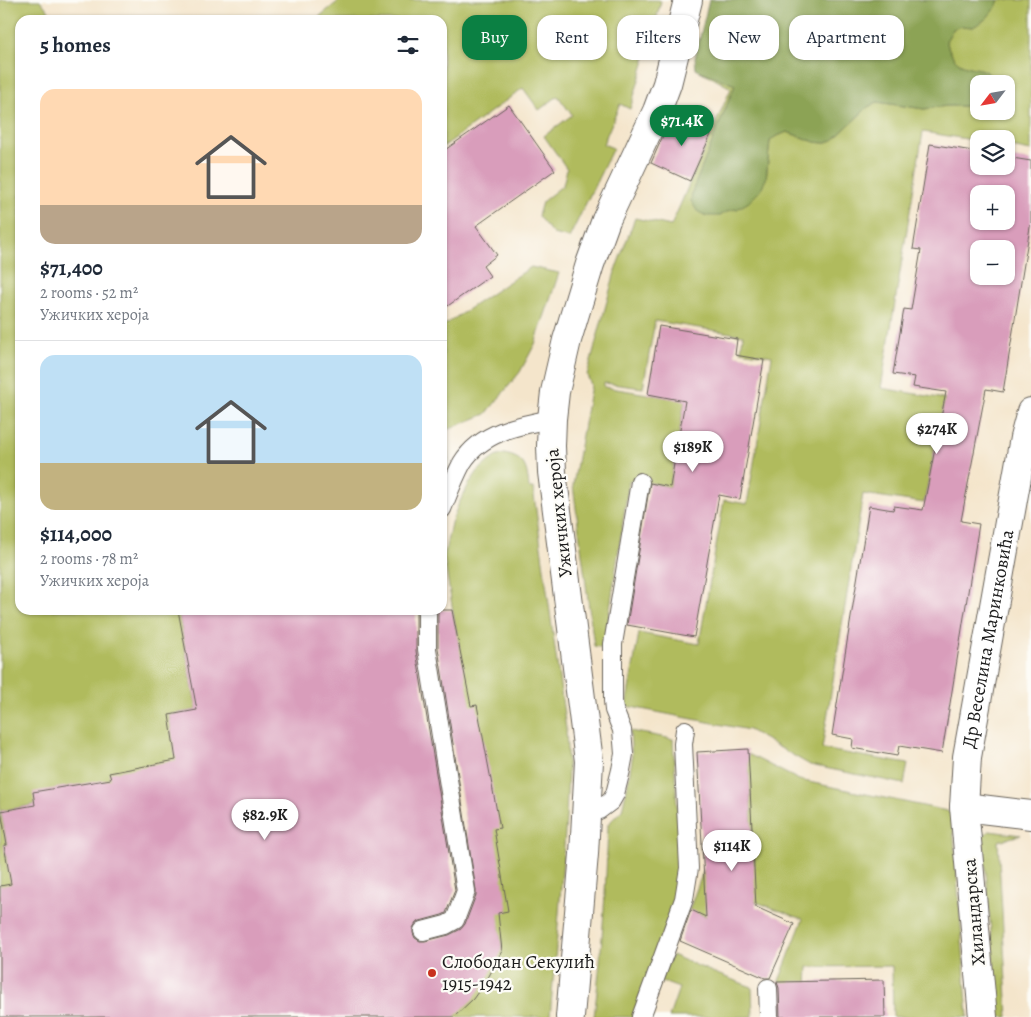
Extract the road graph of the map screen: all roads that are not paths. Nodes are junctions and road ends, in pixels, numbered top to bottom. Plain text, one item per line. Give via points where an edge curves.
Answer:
1 (688, 0) edge
2 (1031, 412) edge
3 (552, 419) junction
4 (640, 482) dead end
5 (447, 496) edge
6 (427, 615) edge
7 (685, 730) dead end
8 (964, 807) junction
9 (586, 813) junction
10 (1031, 815) edge
11 (423, 931) dead end
12 (768, 988) dead end
13 (570, 1017) edge
14 (641, 1017) edge
15 (769, 1017) edge
16 (983, 1017) edge

1 - 3 street, Ужичких хероја via 664,93 606,220 590,264 567,340
2 - 8 street, Др Веселина Маринковића via 967,757
3 - 5 lane via 518,426 490,437 472,450 462,463
3 - 9 street, Ужичких хероја via 552,472 589,761
4 - 9 lane via 613,644 613,701 622,730 624,754 611,801 600,810
6 - 11 lane via 428,649 466,891 455,920 446,926
7 - 14 lane via 688,876 684,899
8 - 10 street
8 - 16 street, Хиландарска
9 - 13 street, Ужичких хероја
12 - 15 lane

